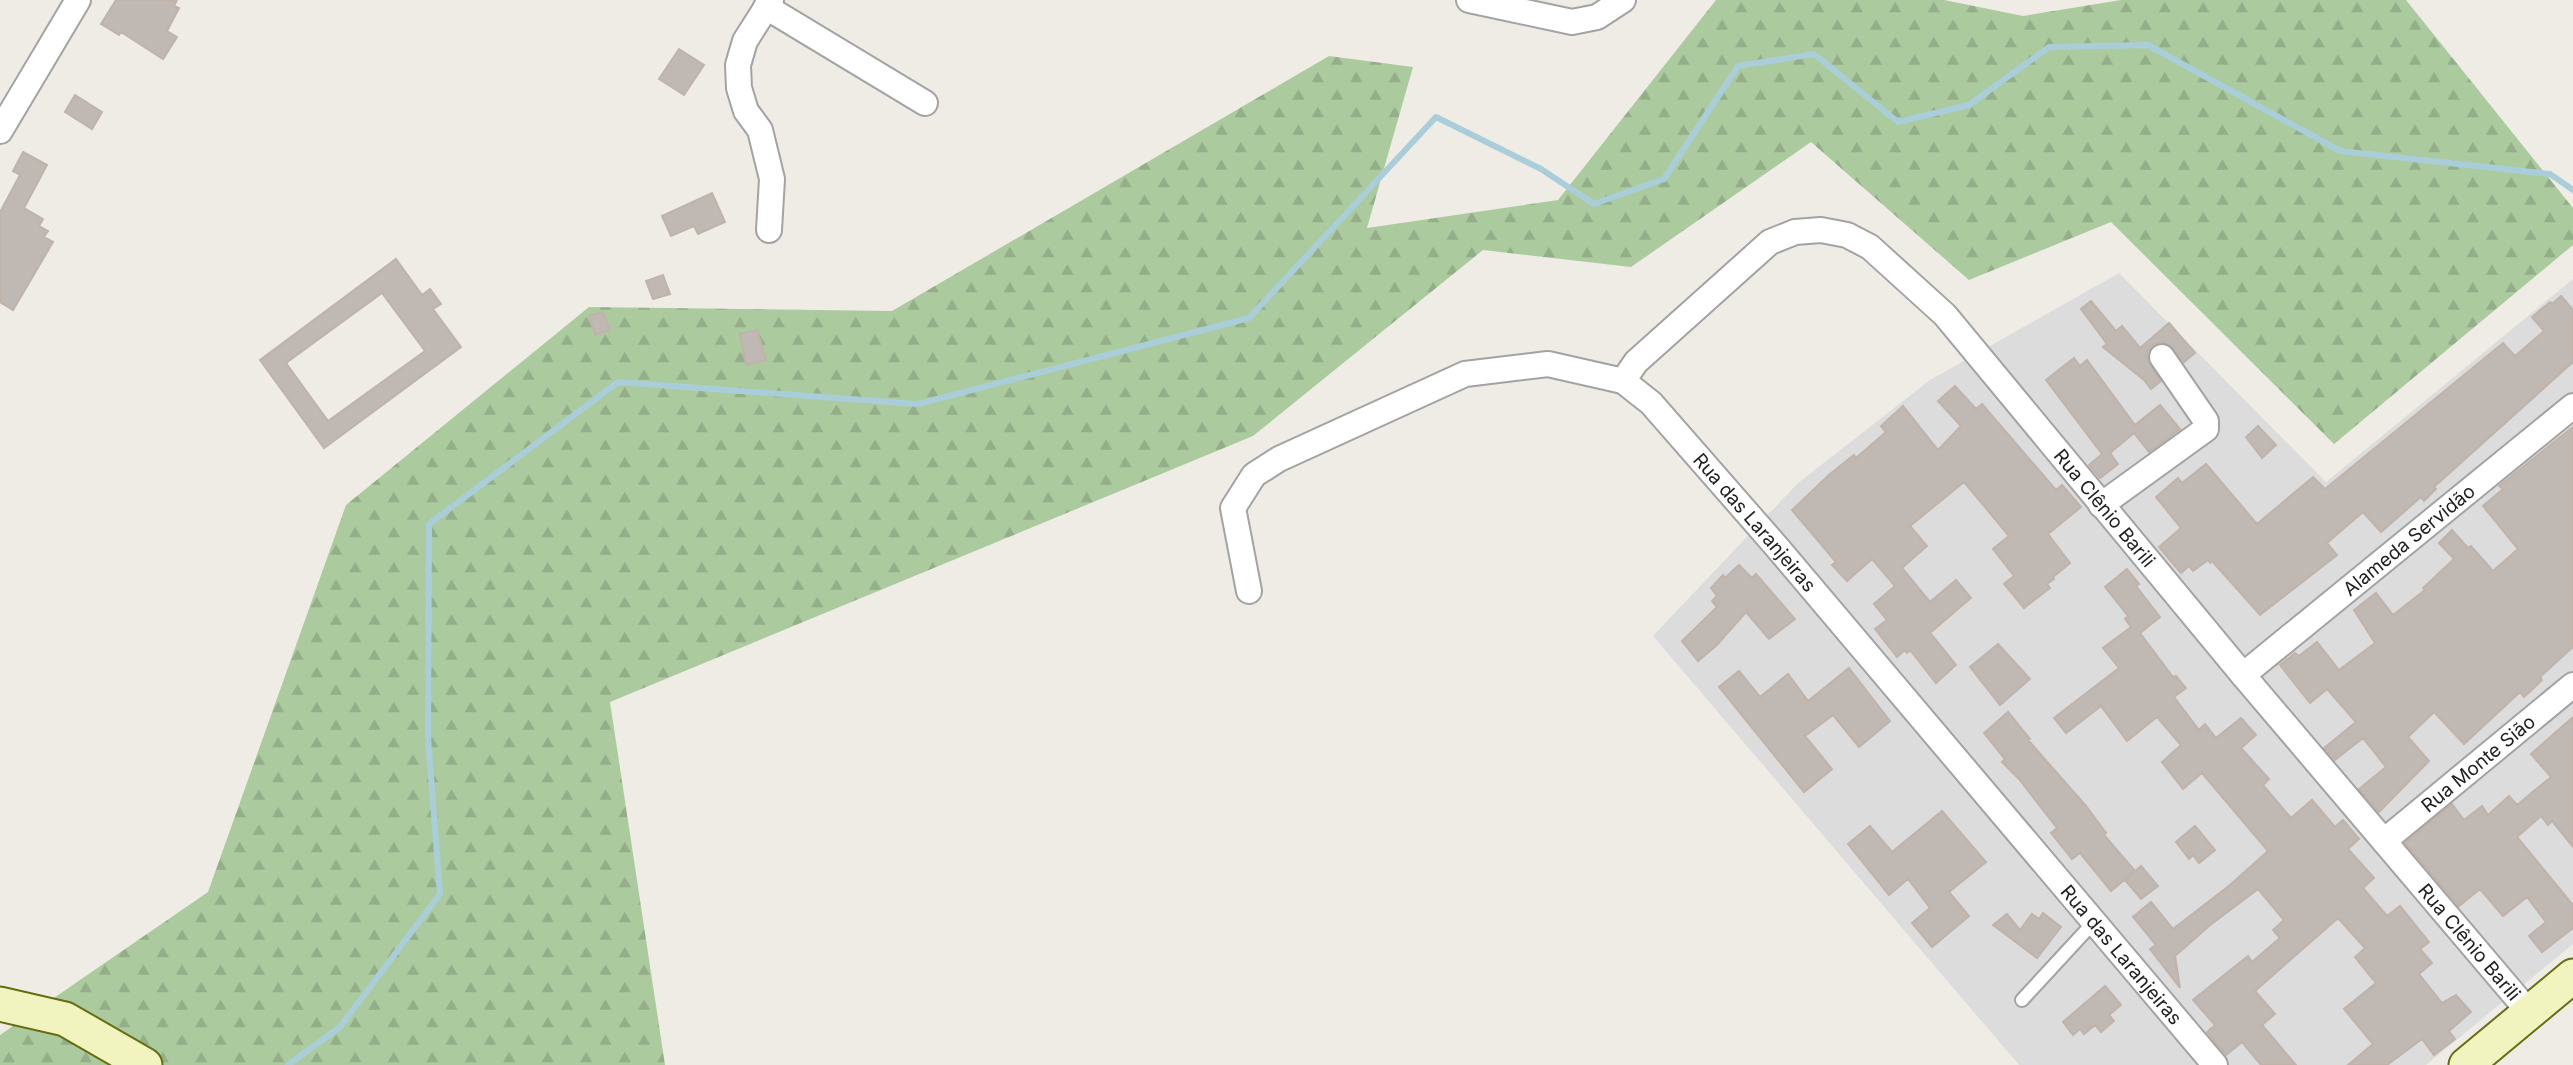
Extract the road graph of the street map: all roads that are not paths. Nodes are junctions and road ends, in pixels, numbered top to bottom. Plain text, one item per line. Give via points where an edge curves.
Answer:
1 (78, 0) edge
2 (1623, 0) edge
3 (1481, 1) edge
4 (769, 3) edge
5 (925, 103) dead end
6 (0, 131) edge
7 (768, 230) dead end
8 (2162, 357) dead end
9 (1623, 381) junction
10 (2573, 406) edge
11 (2101, 505) junction
12 (1249, 590) dead end
13 (2243, 676) junction
14 (2573, 685) edge
15 (2384, 841) junction
16 (2094, 922) junction
17 (2573, 976) edge
18 (2022, 1000) dead end
19 (0, 1003) edge
20 (2529, 1012) junction
21 (145, 1065) edge
22 (2215, 1065) edge
23 (2466, 1065) edge

1 - 6 street
2 - 3 street via 1597,17 1572,22
4 - 5 street
4 - 7 street via 745,41 738,65 739,88 746,111 760,130 772,179
8 - 11 street via 2206,421 2206,429
9 - 11 street, Rua Clênio Barili via 1636,362 1770,242 1795,232 1847,235 1870,247 1945,315
9 - 12 street, Rua das Laranjeiras via 1548,364 1465,374 1279,459 1254,475 1233,508
9 - 16 street, Rua das Laranjeiras via 1651,404 1776,546
10 - 13 street, Alameda Servidão
11 - 13 street, Rua Clênio Barili
13 - 15 street, Rua Clênio Barili
14 - 15 street, Rua Monte Sião
15 - 20 street, Rua Clênio Barili
16 - 18 lane
16 - 22 street, Rua das Laranjeiras
17 - 20 street
19 - 21 street via 65,1019
20 - 23 street

